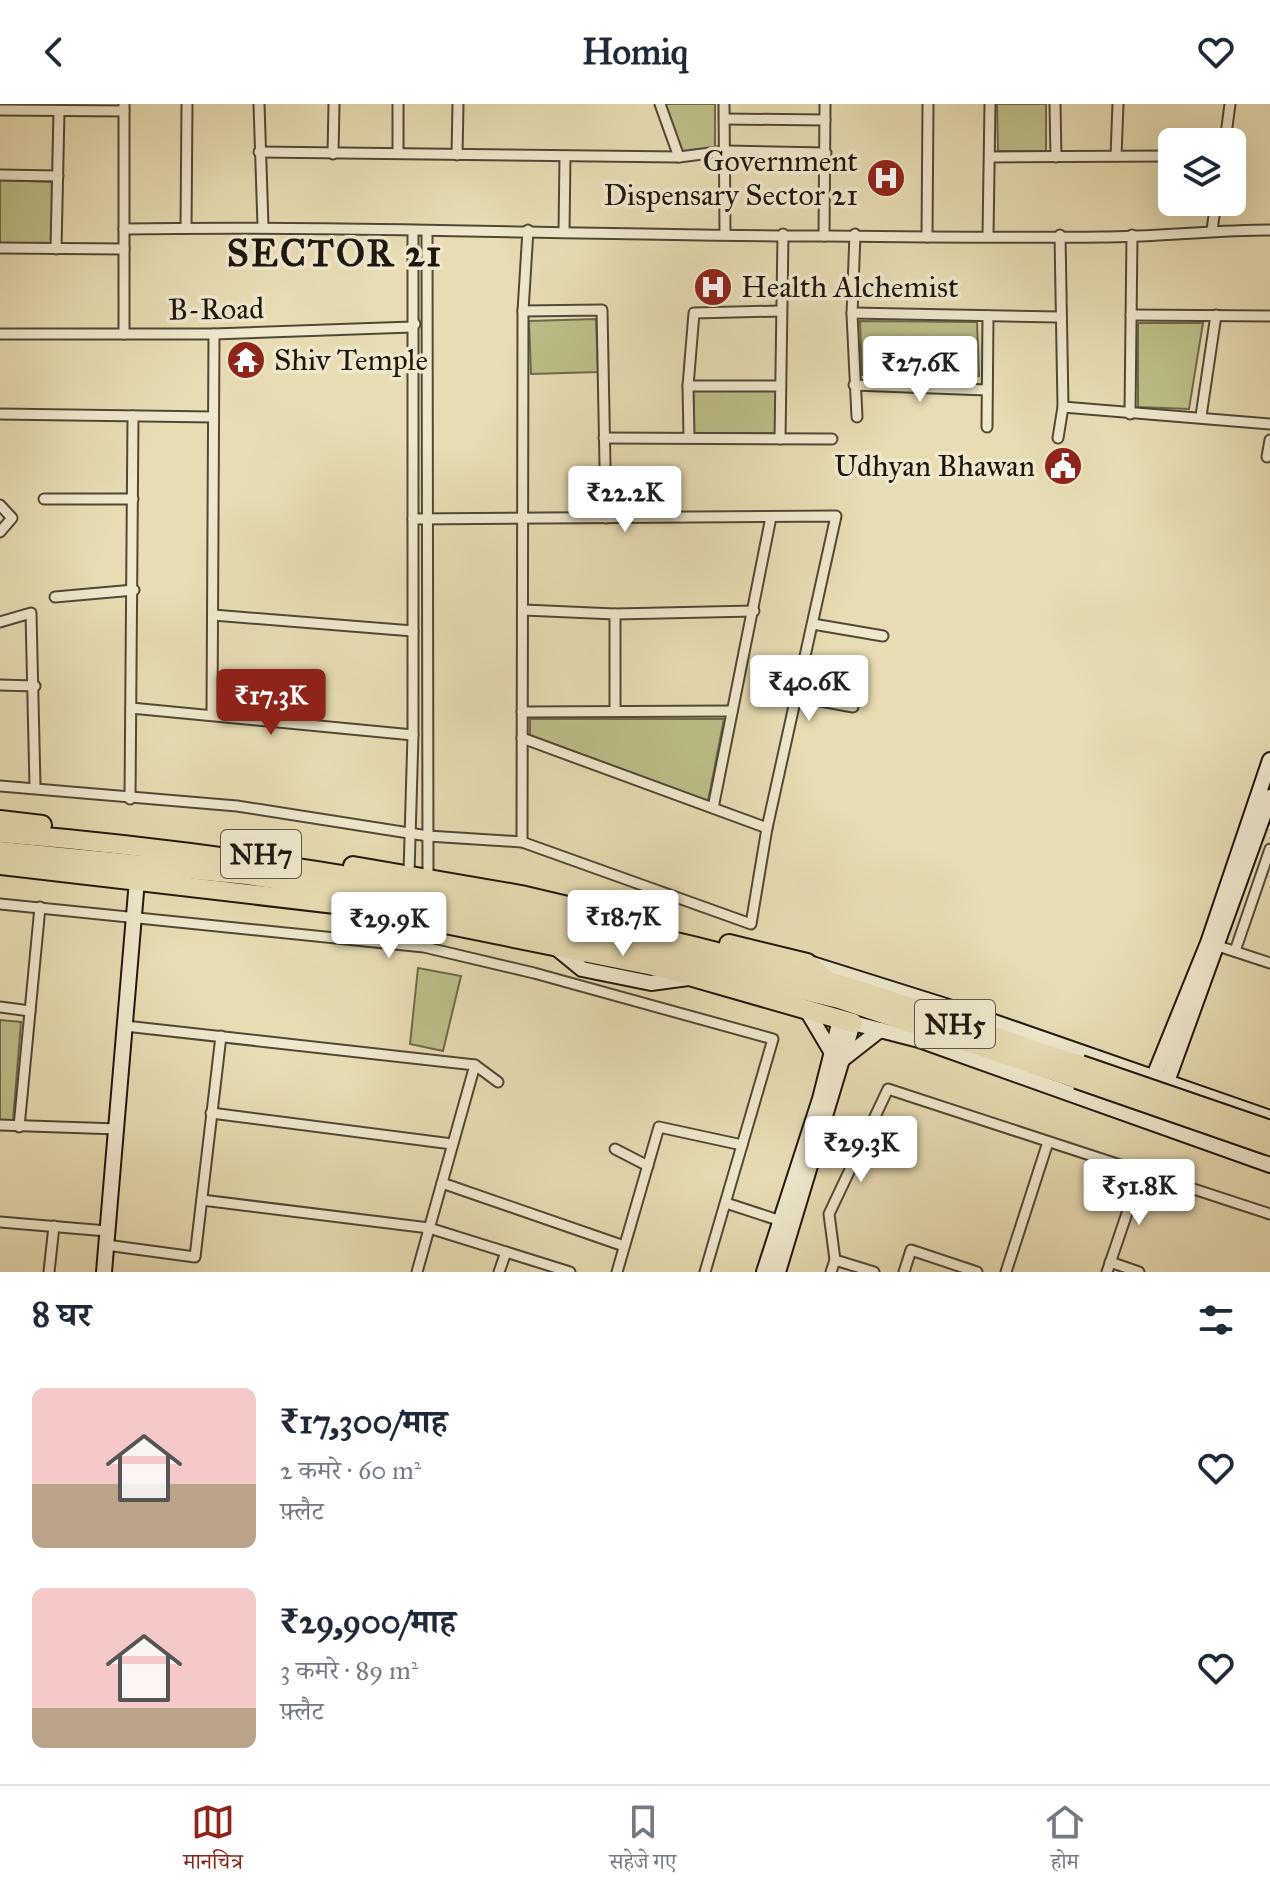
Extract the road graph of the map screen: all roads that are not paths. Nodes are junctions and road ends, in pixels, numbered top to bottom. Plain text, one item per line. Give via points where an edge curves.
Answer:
1 (187, 104) edge
2 (259, 104) edge
3 (334, 104) edge
4 (398, 104) edge
5 (458, 104) edge
6 (660, 104) edge
7 (724, 104) edge
8 (825, 104) edge
9 (928, 104) edge
10 (990, 104) edge
11 (1055, 104) edge
12 (1118, 104) edge
13 (1230, 104) edge
14 (124, 107) edge
15 (0, 110) edge
16 (59, 111) junction
17 (725, 119) junction
18 (825, 120) junction
19 (1227, 128) edge
20 (726, 151) junction
21 (259, 152) junction
22 (398, 153) junction
23 (826, 153) junction
24 (333, 154) junction
25 (457, 155) junction
26 (565, 156) junction
27 (1116, 156) junction
28 (1158, 156) edge
29 (679, 157) junction
30 (990, 157) junction
31 (1056, 157) junction
32 (0, 175) edge
33 (58, 176) junction
34 (1214, 216) edge
35 (263, 226) junction
36 (186, 228) junction
37 (124, 229) junction
38 (528, 230) junction
39 (1212, 230) junction
40 (1270, 230) edge
41 (413, 232) junction
42 (427, 232) junction
43 (564, 232) junction
44 (725, 233) junction
45 (783, 234) junction
46 (855, 234) junction
47 (988, 235) junction
48 (1060, 235) junction
49 (1132, 235) junction
50 (824, 236) junction
51 (927, 237) junction
52 (0, 248) edge
53 (56, 249) junction
54 (124, 249) junction
55 (523, 311) junction
56 (780, 311) junction
57 (852, 313) junction
58 (427, 314) junction
59 (1131, 315) junction
60 (1216, 315) junction
61 (988, 316) junction
62 (1270, 316) edge
63 (1059, 317) junction
64 (412, 327) junction
65 (0, 334) edge
66 (124, 334) junction
67 (214, 334) junction
68 (854, 385) junction
69 (688, 386) junction
70 (780, 386) junction
71 (987, 390) junction
72 (1063, 407) junction
73 (0, 414) edge
74 (1130, 414) junction
75 (133, 416) junction
76 (1201, 416) junction
77 (213, 417) junction
78 (857, 417) dead end
79 (1270, 424) edge
80 (987, 427) dead end
81 (689, 437) junction
82 (604, 438) junction
83 (1058, 438) dead end
84 (780, 439) junction
85 (832, 439) dead end
86 (1270, 440) edge
87 (1267, 457) dead end
88 (44, 499) dead end
89 (133, 499) junction
90 (0, 505) edge
91 (771, 517) junction
92 (522, 518) junction
93 (606, 518) junction
94 (413, 519) junction
95 (427, 519) junction
96 (0, 532) edge
97 (134, 590) junction
98 (55, 597) dead end
99 (524, 610) junction
100 (754, 611) junction
101 (615, 614) junction
102 (213, 615) junction
103 (0, 622) edge
104 (813, 624) junction
105 (413, 631) junction
106 (883, 636) dead end
107 (0, 685) edge
108 (35, 686) junction
109 (799, 697) junction
110 (853, 707) dead end
111 (131, 708) junction
112 (615, 711) junction
113 (732, 711) junction
114 (522, 712) junction
115 (212, 714) junction
116 (413, 737) junction
117 (522, 738) junction
118 (428, 740) junction
119 (1270, 760) edge
120 (0, 786) edge
121 (35, 786) junction
122 (1270, 797) edge
123 (130, 799) junction
124 (713, 808) junction
125 (0, 820) edge
126 (767, 828) junction
127 (0, 833) edge
128 (410, 833) junction
129 (428, 836) junction
130 (522, 842) junction
131 (1270, 849) edge
132 (72, 850) junction
133 (0, 851) edge
134 (0, 865) edge
135 (409, 873) junction
136 (428, 877) junction
137 (137, 880) junction
138 (0, 904) edge
139 (40, 907) junction
140 (136, 916) junction
141 (556, 940) junction
142 (1213, 944) junction
143 (1235, 951) junction
144 (807, 963) junction
145 (1270, 963) edge
146 (689, 971) junction
147 (829, 981) junction
148 (0, 1007) edge
149 (805, 1008) junction
150 (30, 1011) junction
151 (846, 1022) junction
152 (125, 1026) junction
153 (880, 1030) junction
154 (221, 1036) junction
155 (1030, 1042) junction
156 (837, 1056) junction
157 (1170, 1058) junction
158 (475, 1065) junction
159 (1127, 1069) junction
160 (1079, 1072) junction
161 (1160, 1081) junction
162 (498, 1082) dead end
163 (1195, 1093) junction
164 (211, 1113) junction
165 (1270, 1118) edge
166 (1144, 1122) junction
167 (0, 1125) edge
168 (19, 1127) junction
169 (118, 1129) junction
170 (1270, 1130) edge
171 (1048, 1142) junction
172 (452, 1144) junction
173 (742, 1145) junction
174 (1270, 1146) edge
175 (615, 1149) dead end
176 (1270, 1165) edge
177 (648, 1166) junction
178 (1141, 1172) junction
179 (442, 1183) junction
180 (202, 1200) junction
181 (726, 1203) junction
182 (1270, 1214) edge
183 (0, 1222) edge
184 (786, 1222) junction
185 (54, 1226) junction
186 (429, 1228) junction
187 (107, 1238) junction
188 (624, 1246) junction
189 (506, 1252) junction
190 (835, 1260) junction
191 (1108, 1267) edge
192 (49, 1272) edge
193 (104, 1272) edge
194 (417, 1272) edge
195 (499, 1272) edge
196 (570, 1272) edge
197 (617, 1272) edge
198 (705, 1272) edge
199 (764, 1272) edge
200 (778, 1272) edge
201 (831, 1272) edge
202 (874, 1272) edge
203 (904, 1272) edge
204 (977, 1272) edge
205 (1006, 1272) edge
206 (1139, 1272) edge

1 - 36 street
2 - 21 street
3 - 24 street
4 - 22 street
5 - 25 street
6 - 29 street
7 - 17 street
8 - 18 street
9 - 51 street
10 - 30 street
11 - 31 street
12 - 27 street
13 - 19 street
14 - 16 street
14 - 37 street
15 - 16 street
16 - 33 street
17 - 18 street
17 - 20 street
18 - 23 street
20 - 23 street
20 - 29 street
20 - 44 street
21 - 24 street
21 - 35 street
22 - 24 street
22 - 25 street
23 - 50 street
25 - 26 street
26 - 29 street
26 - 43 street
27 - 28 street
27 - 31 street
30 - 31 street
30 - 47 street
32 - 33 street
33 - 53 street
34 - 39 street
35 - 36 street
35 - 41 street
36 - 37 street
37 - 54 street
38 - 42 street
38 - 43 street
38 - 55 street
39 - 40 street
39 - 49 street
41 - 42 street
41 - 64 street
42 - 58 street
43 - 44 street
44 - 45 street
45 - 50 street
45 - 56 street
46 - 50 street
46 - 51 street
46 - 57 street
47 - 48 street
47 - 51 street
48 - 49 street
48 - 63 street
49 - 59 street
52 - 53 street
53 - 54 street
54 - 66 street
55 - 82 street via 602,310
55 - 92 street
56 - 69 street via 694,313
56 - 70 street
57 - 61 street
57 - 68 street
58 - 64 street
58 - 95 street
59 - 60 street
59 - 74 street
60 - 62 street
60 - 76 street
61 - 63 street
61 - 71 street
63 - 72 street
64 - 67 street, B-Road
64 - 94 street
65 - 66 street, B-Road
66 - 67 street, B-Road
67 - 77 street
68 - 71 street
68 - 78 street
69 - 70 street
69 - 81 street
70 - 84 street
71 - 80 street
72 - 74 street
72 - 83 street
73 - 75 street
74 - 76 street
75 - 77 street
75 - 89 street
76 - 79 street
77 - 102 street
81 - 82 street
81 - 84 street
82 - 93 street
84 - 85 street
86 - 87 street
88 - 89 street
89 - 97 street
90 - 96 street via 12,518
91 - 93 street
91 - 100 street
91 - 104 street via 836,516
92 - 93 street
92 - 95 street
92 - 99 street
94 - 95 street
94 - 105 street
95 - 118 street
97 - 98 street
97 - 111 street
99 - 101 street
99 - 114 street
100 - 101 street
100 - 113 street
101 - 112 street
102 - 105 street
102 - 115 street
103 - 108 street via 31,613
104 - 106 street
104 - 109 street
105 - 116 street
107 - 108 street
108 - 121 street
109 - 110 street
109 - 126 street
111 - 115 street
111 - 123 street
112 - 113 street
112 - 114 street
113 - 124 street
114 - 117 street
115 - 116 street
116 - 118 street
116 - 128 street
117 - 124 street
117 - 130 street
118 - 129 street
119 - 142 street
120 - 121 street
121 - 123 street
122 - 142 street
123 - 128 street via 237,806
124 - 126 street
125 - 132 highway, NH7
126 - 130 street via 751,924
127 - 132 highway, NH5
128 - 129 street
128 - 135 street
129 - 130 street
129 - 136 street
131 - 143 street
132 - 133 highway, NH5
132 - 134 highway, NH7
132 - 135 highway, NH7
132 - 137 highway, NH7
132 - 141 highway, NH5 via 370,894
132 - 147 highway, NH5 via 366,879 641,934
135 - 136 highway, NH7
136 - 144 highway, NH7
137 - 140 street
137 - 141 highway, NH7 via 361,907
138 - 139 street
139 - 140 street
139 - 150 street
140 - 152 street
140 - 173 street via 424,947 773,1039
141 - 146 highway, NH5
141 - 146 street via 582,969 651,983
142 - 143 street
142 - 157 street
143 - 145 street
144 - 147 highway, NH7
144 - 155 street
146 - 149 highway
146 - 160 highway, NH5 via 839,999
147 - 155 highway, NH5
148 - 150 street
149 - 151 highway
149 - 156 street
150 - 168 street
151 - 153 street
151 - 156 street
152 - 154 street
152 - 169 street
153 - 156 street
153 - 166 street
154 - 158 street
154 - 164 street
155 - 159 street
155 - 160 highway, NH5
156 - 184 street
157 - 159 street
157 - 161 street
157 - 163 street
158 - 162 street
158 - 172 street
159 - 161 street
160 - 170 highway, NH5, bridge
160 - 174 highway, NH5, bridge
161 - 163 street
161 - 166 street
163 - 165 street
164 - 172 street
164 - 180 street
166 - 176 street
167 - 168 street
168 - 169 street
169 - 187 street
171 - 178 street
171 - 190 street via 888,1089 829,1214
171 - 205 street
172 - 179 street
173 - 177 street via 659,1127
173 - 181 street
175 - 177 street
177 - 188 street
178 - 182 street
178 - 191 street
179 - 186 street
179 - 188 street
180 - 186 street
180 - 187 street via 195,1257
181 - 184 street
181 - 198 street
183 - 185 street
184 - 199 street
184 - 200 street
185 - 187 street
185 - 192 street
186 - 189 street
186 - 194 street
187 - 193 street
188 - 197 street
189 - 195 street
189 - 196 street
190 - 201 street
190 - 202 street
191 - 206 street
203 - 204 street via 911,1250

